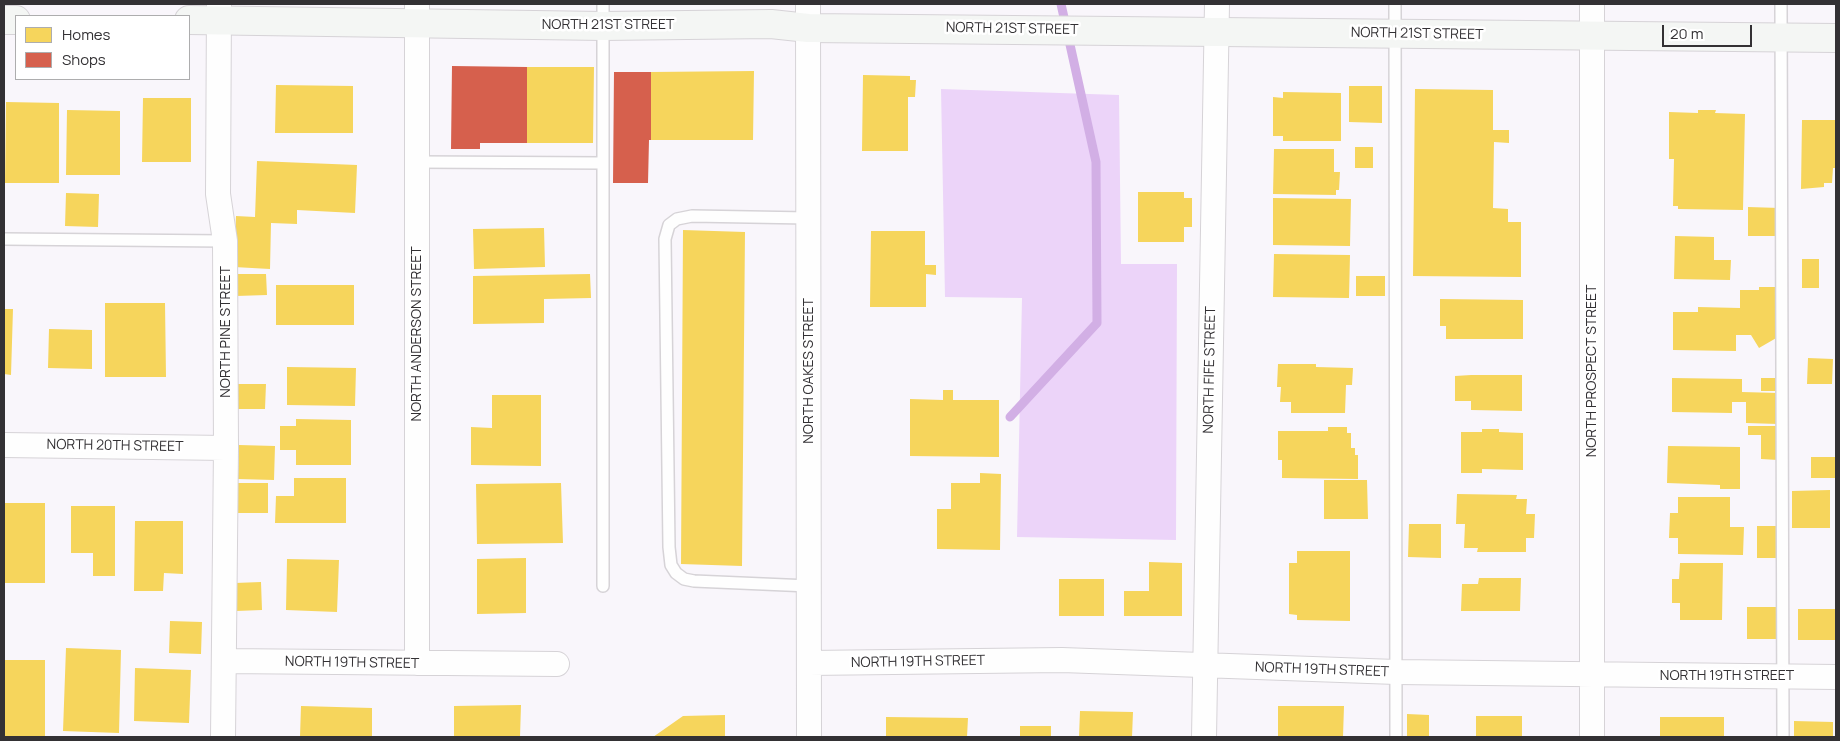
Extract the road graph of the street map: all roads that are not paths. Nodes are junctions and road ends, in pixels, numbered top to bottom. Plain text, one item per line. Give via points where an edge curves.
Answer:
1 (1217, 4) edge
2 (1395, 4) edge
3 (1592, 4) edge
4 (1782, 4) edge
5 (219, 12) edge
6 (417, 14) edge
7 (603, 15) edge
8 (808, 16) edge
9 (190, 20) edge
10 (1207, 32) junction
11 (1395, 34) junction
12 (1592, 36) junction
13 (1781, 37) junction
14 (1836, 38) edge
15 (417, 162) junction
16 (603, 163) junction
17 (808, 218) junction
18 (4, 239) edge
19 (225, 241) junction
20 (4, 446) edge
21 (226, 448) junction
22 (603, 586) dead end
23 (809, 586) junction
24 (224, 662) junction
25 (809, 663) junction
26 (417, 664) junction
27 (557, 664) dead end
28 (1204, 665) junction
29 (1396, 672) junction
30 (1592, 674) junction
31 (1783, 676) junction
32 (1836, 676) edge
33 (223, 737) edge
34 (809, 737) edge
35 (1204, 737) edge
36 (1396, 737) edge
37 (1592, 737) edge
38 (1783, 737) edge

1 - 10 street, NORTH FIFE STREET
2 - 11 lane
3 - 12 street, NORTH PROSPECT STREET
4 - 13 lane
5 - 6 main road, NORTH 21ST STREET
5 - 9 main road, NORTH 21ST STREET
5 - 19 street, NORTH PINE STREET via 218,194
6 - 7 main road, NORTH 21ST STREET
6 - 15 street, NORTH ANDERSON STREET
7 - 8 main road, NORTH 21ST STREET via 771,24
7 - 16 lane
8 - 10 main road, NORTH 21ST STREET via 950,28
8 - 17 street, NORTH OAKES STREET
10 - 11 main road, NORTH 21ST STREET
10 - 28 street, NORTH FIFE STREET
11 - 12 main road, NORTH 21ST STREET
11 - 29 lane
12 - 13 main road, NORTH 21ST STREET
12 - 30 street, NORTH PROSPECT STREET
13 - 14 main road, NORTH 21ST STREET
13 - 31 lane
15 - 16 lane
15 - 26 street, NORTH ANDERSON STREET
16 - 22 lane
17 - 23 street, NORTH OAKES STREET
17 - 23 lane via 677,218 669,225 665,239 671,565 684,579 694,581
18 - 19 lane
19 - 21 street, NORTH PINE STREET
20 - 21 street, NORTH 20TH STREET
21 - 24 street, NORTH PINE STREET
23 - 25 street, NORTH OAKES STREET
24 - 26 street, NORTH 19TH STREET
24 - 33 street
25 - 28 street, NORTH 19TH STREET via 1062,660
25 - 34 street, NORTH OAKES STREET
26 - 27 street, NORTH 19TH STREET
28 - 29 street, NORTH 19TH STREET
28 - 35 street, NORTH FIFE STREET
29 - 30 street, NORTH 19TH STREET
29 - 36 lane
30 - 31 street, NORTH 19TH STREET
30 - 37 street, NORTH PROSPECT STREET
31 - 32 street, NORTH 19TH STREET
31 - 38 lane

